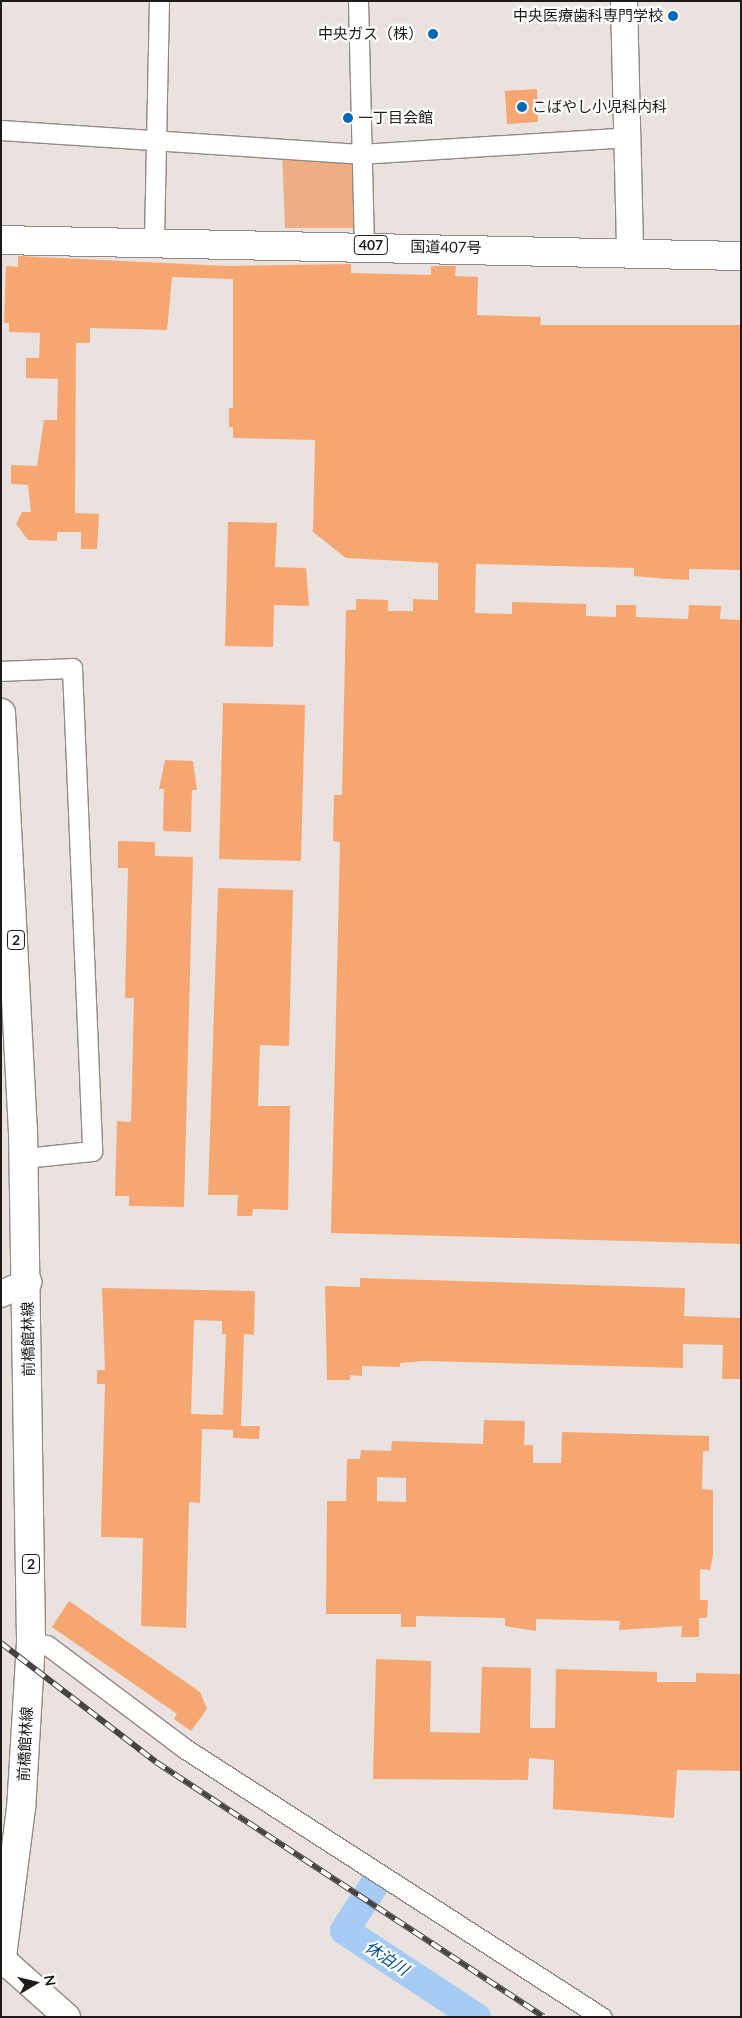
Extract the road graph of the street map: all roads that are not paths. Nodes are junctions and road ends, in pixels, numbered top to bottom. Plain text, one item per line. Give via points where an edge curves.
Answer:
1 (159, 1) edge
2 (358, 1) edge
3 (624, 1) edge
4 (1, 130) edge
5 (628, 137) junction
6 (159, 138) junction
7 (360, 154) junction
8 (1, 240) edge
9 (154, 240) junction
10 (364, 245) junction
11 (630, 252) junction
12 (741, 256) edge
13 (1, 671) edge
14 (1, 714) edge
15 (2, 741) edge
16 (10, 982) edge
17 (24, 1158) junction
18 (27, 1274) junction
19 (1, 1278) edge
20 (1, 1294) edge
21 (31, 1642) junction
22 (8, 1876) edge
23 (2, 1962) edge
24 (67, 2017) edge
25 (602, 2017) edge

1 - 6 street
2 - 7 street
3 - 5 street
4 - 6 street
5 - 7 street
5 - 11 street
6 - 7 street
6 - 9 street
7 - 10 street
8 - 9 main road, 国道407号 / 407
9 - 10 main road, 国道407号 / 407
10 - 11 main road, 国道407号 / 407
11 - 12 main road, 国道407号 / 407
13 - 17 street via 72,668 92,1151
14 - 15 main road, 前橋館林線 / 2
15 - 16 main road, 前橋館林線 / 2
16 - 17 main road, 前橋館林線 / 2
17 - 18 main road, 前橋館林線 / 2
18 - 19 street
18 - 20 street
18 - 21 main road, 前橋館林線 / 2
21 - 22 main road, 前橋館林線 / 2
21 - 25 street via 47,1645 184,1748
22 - 23 main road, 前橋館林線 / 2
23 - 24 street

